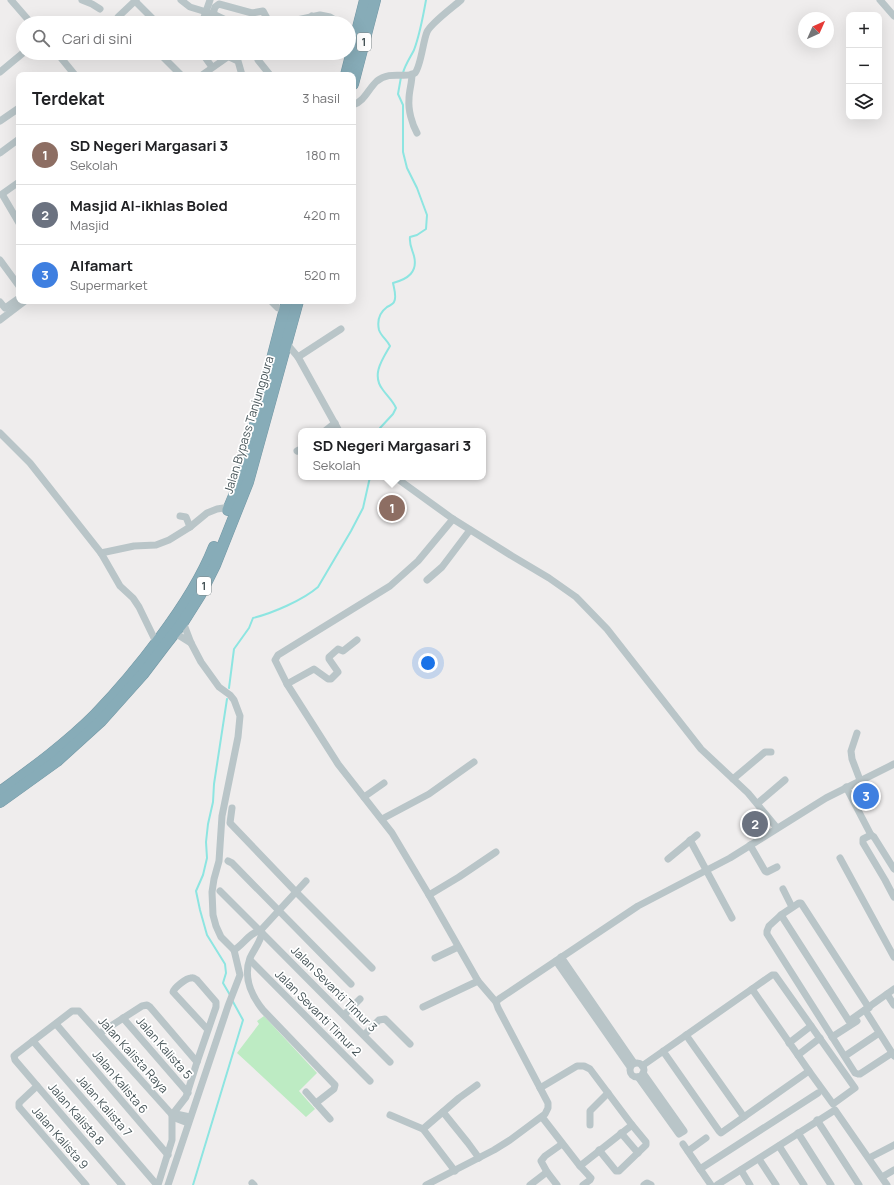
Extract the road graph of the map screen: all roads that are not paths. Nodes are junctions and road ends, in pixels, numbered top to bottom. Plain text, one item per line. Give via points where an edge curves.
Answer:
1 (10, 0) edge
2 (83, 0) edge
3 (136, 0) edge
4 (181, 0) edge
5 (210, 0) edge
6 (365, 0) edge
7 (375, 0) edge
8 (461, 0) edge
9 (882, 1) edge
10 (94, 2) edge
11 (100, 9) dead end
12 (210, 12) junction
13 (25, 16) edge
14 (119, 16) edge
15 (151, 16) edge
16 (207, 16) edge
17 (218, 16) edge
18 (266, 16) edge
19 (312, 16) edge
20 (325, 16) edge
21 (894, 16) edge
22 (356, 25) edge
23 (16, 58) edge
24 (63, 60) edge
25 (166, 60) edge
26 (207, 60) edge
27 (223, 60) edge
28 (238, 60) edge
29 (258, 60) dead end
30 (348, 60) edge
31 (212, 67) junction
32 (0, 72) edge
33 (73, 72) edge
34 (178, 72) edge
35 (206, 72) edge
36 (241, 72) edge
37 (268, 72) edge
38 (346, 72) edge
39 (356, 73) edge
40 (410, 75) junction
41 (356, 103) edge
42 (16, 110) edge
43 (0, 121) edge
44 (417, 133) dead end
45 (16, 141) edge
46 (0, 153) edge
47 (16, 184) edge
48 (16, 189) edge
49 (4, 196) junction
50 (16, 216) edge
51 (0, 260) edge
52 (16, 282) edge
53 (16, 300) edge
54 (0, 302) edge
55 (21, 304) edge
56 (274, 304) edge
57 (297, 304) edge
58 (286, 306) edge
59 (0, 320) edge
60 (341, 329) dead end
61 (287, 344) junction
62 (298, 357) junction
63 (335, 423) junction
64 (329, 428) edge
65 (338, 428) edge
66 (0, 432) edge
67 (399, 480) edge
68 (230, 507) junction
69 (180, 516) dead end
70 (453, 519) junction
71 (190, 527) junction
72 (470, 530) junction
73 (101, 553) junction
74 (427, 580) dead end
75 (183, 622) junction
76 (175, 633) junction
77 (357, 640) dead end
78 (156, 642) junction
79 (191, 643) junction
80 (287, 684) junction
81 (857, 733) dead end
82 (771, 752) dead end
83 (474, 762) dead end
84 (894, 764) edge
85 (733, 779) junction
86 (786, 780) dead end
87 (860, 780) junction
88 (384, 783) dead end
89 (846, 787) junction
90 (0, 792) edge
91 (364, 797) junction
92 (0, 802) edge
93 (758, 803) junction
94 (232, 808) dead end
95 (382, 819) junction
96 (777, 828) junction
97 (697, 835) dead end
98 (871, 835) junction
99 (690, 840) junction
100 (750, 845) junction
101 (496, 852) dead end
102 (840, 858) dead end
103 (668, 859) dead end
104 (228, 861) dead end
105 (777, 867) dead end
106 (894, 869) edge
107 (707, 870) junction
108 (306, 881) dead end
109 (783, 889) dead end
110 (220, 891) dead end
111 (296, 892) junction
112 (430, 895) junction
113 (894, 898) edge
114 (792, 907) junction
115 (279, 911) junction
116 (781, 915) junction
117 (732, 918) dead end
118 (261, 932) junction
119 (458, 947) junction
120 (234, 950) junction
121 (894, 957) edge
122 (435, 958) dead end
123 (558, 959) junction
124 (250, 960) junction
125 (372, 968) dead end
126 (478, 981) junction
127 (351, 984) dead end
128 (752, 989) junction
129 (894, 989) edge
130 (887, 994) junction
131 (360, 999) dead end
132 (496, 1002) junction
133 (894, 1004) edge
134 (423, 1007) dead end
135 (867, 1011) junction
136 (344, 1016) junction
137 (123, 1018) junction
138 (850, 1023) junction
139 (56, 1024) junction
140 (811, 1026) junction
141 (208, 1030) junction
142 (100, 1033) junction
143 (879, 1034) junction
144 (364, 1035) junction
145 (686, 1036) junction
146 (832, 1037) junction
147 (820, 1038) junction
148 (33, 1041) junction
149 (789, 1043) junction
150 (410, 1044) dead end
151 (663, 1051) junction
152 (798, 1055) junction
153 (893, 1055) edge
154 (845, 1056) junction
155 (197, 1062) junction
156 (390, 1062) dead end
157 (632, 1065) junction
158 (809, 1071) junction
159 (641, 1072) junction
160 (370, 1081) dead end
161 (477, 1085) dead end
162 (37, 1086) junction
163 (540, 1088) junction
164 (306, 1092) dead end
165 (188, 1093) junction
166 (608, 1093) junction
167 (818, 1093) dead end
168 (316, 1103) junction
169 (443, 1112) junction
170 (172, 1115) junction
171 (390, 1115) dead end
172 (542, 1117) junction
173 (744, 1117) junction
174 (330, 1119) dead end
175 (189, 1120) junction
176 (817, 1120) junction
177 (590, 1125) dead end
178 (632, 1125) junction
179 (423, 1129) junction
180 (621, 1133) junction
181 (798, 1133) junction
182 (706, 1138) dead end
183 (562, 1144) junction
184 (683, 1144) dead end
185 (894, 1144) edge
186 (779, 1146) junction
187 (599, 1150) junction
188 (688, 1150) junction
189 (638, 1153) junction
190 (168, 1155) junction
191 (479, 1158) junction
192 (869, 1158) junction
193 (760, 1159) junction
194 (580, 1166) junction
195 (700, 1169) junction
196 (741, 1170) junction
197 (894, 1170) edge
198 (455, 1171) junction
199 (547, 1172) junction
200 (882, 1177) junction
201 (721, 1184) edge
202 (86, 1185) edge
203 (122, 1185) edge
204 (158, 1185) edge
205 (168, 1185) edge
206 (426, 1185) edge
207 (530, 1185) edge
208 (557, 1185) edge
209 (583, 1185) edge
210 (644, 1185) edge
211 (651, 1185) edge
212 (711, 1185) edge
213 (750, 1185) edge
214 (776, 1185) edge
215 (804, 1185) edge
216 (832, 1185) edge
217 (859, 1185) edge
218 (887, 1185) edge

1 - 13 street
2 - 10 street
3 - 14 street
3 - 15 street
4 - 12 street via 195,9
5 - 12 street
6 - 22 highway, 1
7 - 39 highway, 1
8 - 40 street via 428,30 418,68
9 - 21 street
10 - 11 street
12 - 16 street
12 - 17 street
12 - 18 street via 219,4 252,12 264,11
19 - 20 street
23 - 32 street
24 - 33 street
25 - 34 street
26 - 31 street
27 - 31 street
28 - 36 street
29 - 37 street
30 - 38 highway, 1
31 - 35 street
40 - 41 street via 390,75 377,81
40 - 44 street via 412,87 408,100 412,123
42 - 43 street
45 - 46 street
47 - 49 street via 2,193
48 - 49 street
49 - 50 street
51 - 52 street
53 - 54 street via 5,308
55 - 59 street
56 - 58 street via 278,308
57 - 61 highway, Jalan Bypass Tanjungpura / 1
58 - 68 highway, Jalan Bypass Tanjungpura / 1 via 241,478
60 - 62 street
61 - 62 street
61 - 75 highway, Jalan Bypass Tanjungpura / 1 via 248,482 215,565
62 - 63 street
63 - 64 street
63 - 65 street
66 - 73 street via 30,463
67 - 70 street
68 - 71 street via 207,513
68 - 78 highway, Jalan Bypass Tanjungpura / 1 via 209,559 174,619
69 - 71 street via 186,517
70 - 72 street
70 - 80 street via 418,561 390,586 276,656 275,660
71 - 73 street via 156,545 134,546
72 - 74 street via 442,567
72 - 85 street via 576,596 607,629 701,749
73 - 78 street via 120,586 139,607
75 - 76 highway, Jalan Bypass Tanjungpura / 1
75 - 79 street
76 - 79 street
76 - 92 highway, Jalan Bypass Tanjungpura / 1 via 101,721 57,761
77 - 80 street via 329,657 338,672 331,679 314,669
78 - 90 highway, Jalan Bypass Tanjungpura / 1 via 137,668 95,715 38,764
79 - 120 street via 216,684 234,700 240,716 222,816 219,861 212,892 216,926 221,937
80 - 91 street via 338,764
81 - 87 street via 851,751
82 - 85 street via 765,752
83 - 95 street via 429,794
84 - 87 street
85 - 93 street
86 - 93 street
87 - 89 street
88 - 91 street
89 - 96 street
89 - 98 street
91 - 95 street
93 - 96 street
94 - 111 street via 230,823
95 - 112 street
96 - 100 street
97 - 99 street
98 - 106 street
98 - 113 street via 863,839 863,843
99 - 103 street
99 - 107 street
100 - 105 street via 765,871
100 - 107 street
101 - 112 street
102 - 121 street
104 - 115 street
107 - 117 street
107 - 123 street via 638,906
108 - 111 street
109 - 114 street
110 - 118 street, Jalan Sevanti Timur 3
111 - 115 street
111 - 125 street
112 - 119 street
114 - 116 street
114 - 135 street via 802,904
115 - 118 street
115 - 127 street
116 - 138 street
116 - 146 street via 769,926 767,934
118 - 120 street via 255,932
118 - 124 street via 260,941
118 - 136 street, Jalan Sevanti Timur 3
119 - 122 street
119 - 126 street
120 - 175 street via 240,975
123 - 132 street
123 - 157 street
124 - 160 street, Jalan Sevanti Timur 2
124 - 168 street via 248,978 255,1000 335,1085
126 - 132 street
126 - 134 street
128 - 140 street via 774,975
128 - 145 street
128 - 149 street
129 - 130 street
130 - 133 street
130 - 135 street
131 - 136 street
132 - 163 street
135 - 138 street
135 - 143 street
136 - 144 street, Jalan Sevanti Timur 3
137 - 142 street
137 - 155 street via 147,1005
137 - 165 street, Jalan Kalista 5
138 - 146 street
139 - 142 street, Jalan Kalista Raya via 77,1010
139 - 148 street
139 - 190 street, Jalan Kalista 6
140 - 147 street
140 - 149 street
141 - 141 street via 174,993 174,988 190,978 194,978 217,1003
141 - 155 street
142 - 170 street, Jalan Kalista Raya
143 - 153 street
143 - 154 street
144 - 150 street via 379,1020 385,1019
144 - 156 street, Jalan Sevanti Timur 3
145 - 151 street
145 - 173 street
146 - 154 street
147 - 152 street
147 - 158 street via 855,1088 833,1104
148 - 162 street, Jalan Kalista 8 via 14,1056
148 - 204 street, Jalan Kalista 7
149 - 152 street
151 - 159 street
151 - 173 street via 720,1132
152 - 158 street
153 - 154 street via 858,1074
155 - 165 street
157 - 159 street via 639,1063
157 - 159 street via 631,1074 635,1077
158 - 173 street
159 - 159 street via 684,1131 679,1134
161 - 169 street
162 - 202 street, Jalan Kalista 9 via 19,1105
162 - 203 street, Jalan Kalista 8
163 - 166 street via 548,1081 580,1065 590,1070
163 - 172 street via 548,1105
164 - 168 street
165 - 170 street
166 - 177 street via 590,1111
166 - 178 street
167 - 195 street
168 - 174 street
169 - 179 street
169 - 191 street
170 - 175 street via 176,1114
170 - 190 street via 172,1140
171 - 179 street
172 - 183 street
172 - 191 street
175 - 205 street
176 - 181 street
176 - 192 street via 836,1110
176 - 217 street
178 - 180 street
178 - 189 street via 646,1142
179 - 198 street
180 - 187 street
180 - 189 street
181 - 186 street
181 - 216 street
182 - 188 street
183 - 194 street
183 - 199 street via 542,1159
184 - 188 street
185 - 192 street
186 - 193 street
186 - 215 street
187 - 189 street via 616,1171
187 - 194 street
188 - 195 street
190 - 204 street
191 - 198 street
192 - 200 street
193 - 196 street
193 - 214 street
194 - 209 street via 590,1178
195 - 212 street
196 - 201 street
196 - 213 street
197 - 200 street
198 - 206 street
199 - 207 street
199 - 208 street
200 - 218 street
210 - 211 street

